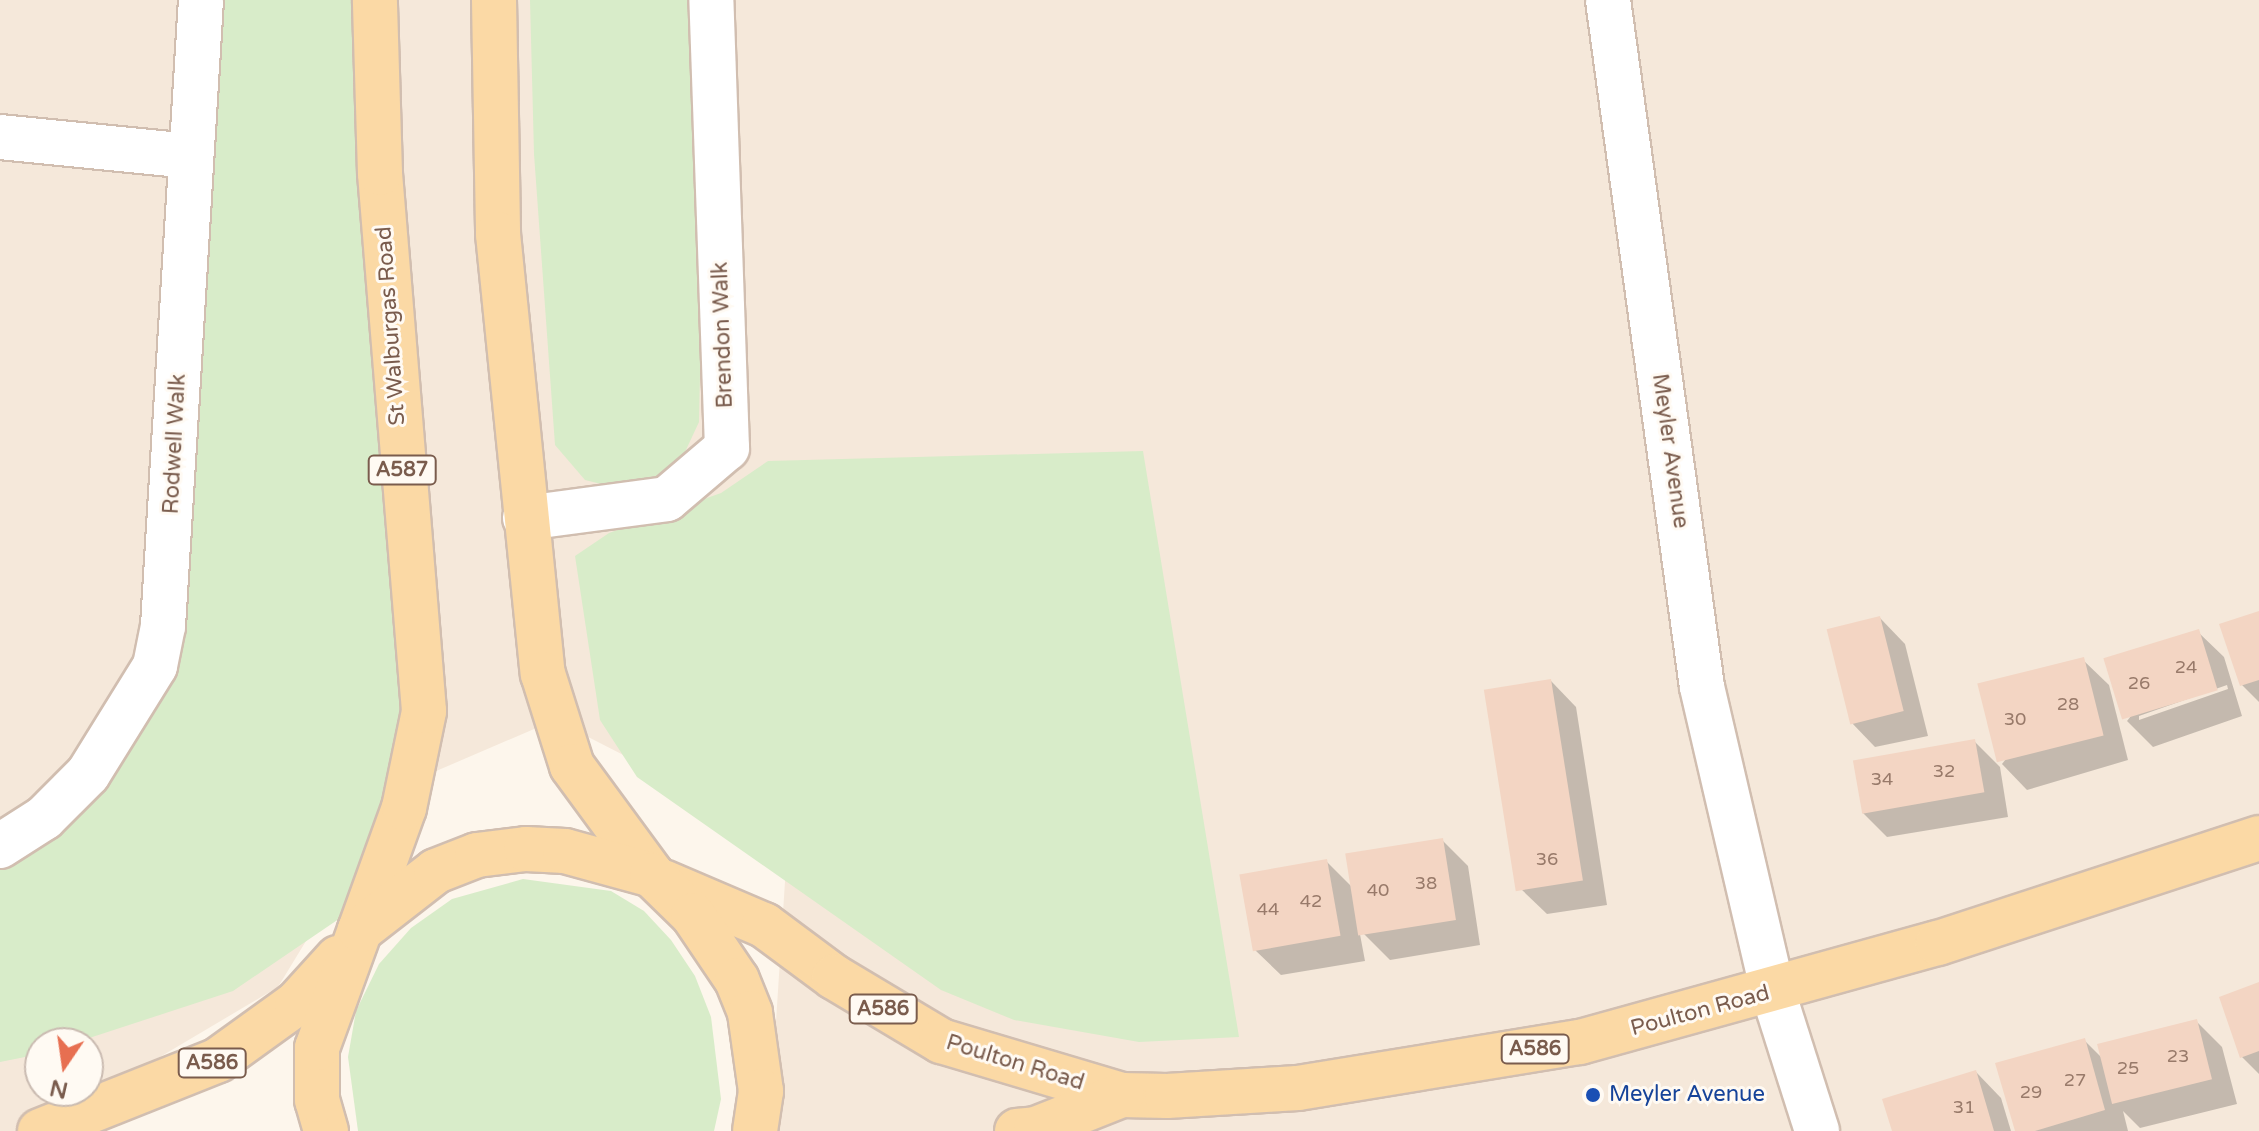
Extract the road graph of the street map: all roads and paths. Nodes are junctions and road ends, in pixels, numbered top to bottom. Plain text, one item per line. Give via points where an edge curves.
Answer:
1 (201, 0) edge
2 (375, 0) edge
3 (494, 0) edge
4 (711, 0) edge
5 (1608, 0) edge
6 (0, 137) edge
7 (191, 156) junction
8 (525, 518) junction
9 (2259, 838) edge
10 (9, 841) edge
11 (657, 879) junction
12 (355, 937) junction
13 (1773, 992) junction
14 (1122, 1095) junction
15 (40, 1131) edge
16 (326, 1131) edge
17 (755, 1131) edge
18 (1017, 1131) edge
19 (1817, 1131) edge

1 - 7 street, Rodwell Walk
2 - 12 main road, St Walburgas Road / A587 via 380,173 424,711 404,808
3 - 8 main road via 498,234
4 - 8 street, Brendon Walk via 727,448 667,499
5 - 13 street, Meyler Avenue via 1702,687
6 - 7 street
7 - 10 street, Rodwell Walk via 163,626 155,666 88,774 54,811
8 - 11 main road via 543,674 555,720 572,766
9 - 13 main road, Poulton Road / A586
11 - 12 main road, Poulton Road via 565,851 477,855 436,871
11 - 14 main road, Poulton Road / A586 via 764,925 834,977 941,1041
11 - 17 main road via 719,949 750,1013 761,1091
12 - 15 main road, A586 via 297,1003 218,1060
12 - 16 main road, St Walburgas Road via 317,1048 317,1100
13 - 14 main road, Poulton Road / A586 via 1580,1042 1298,1088
13 - 19 street, Meyler Avenue
14 - 18 main road, Poulton Road / A586 via 1036,1129

